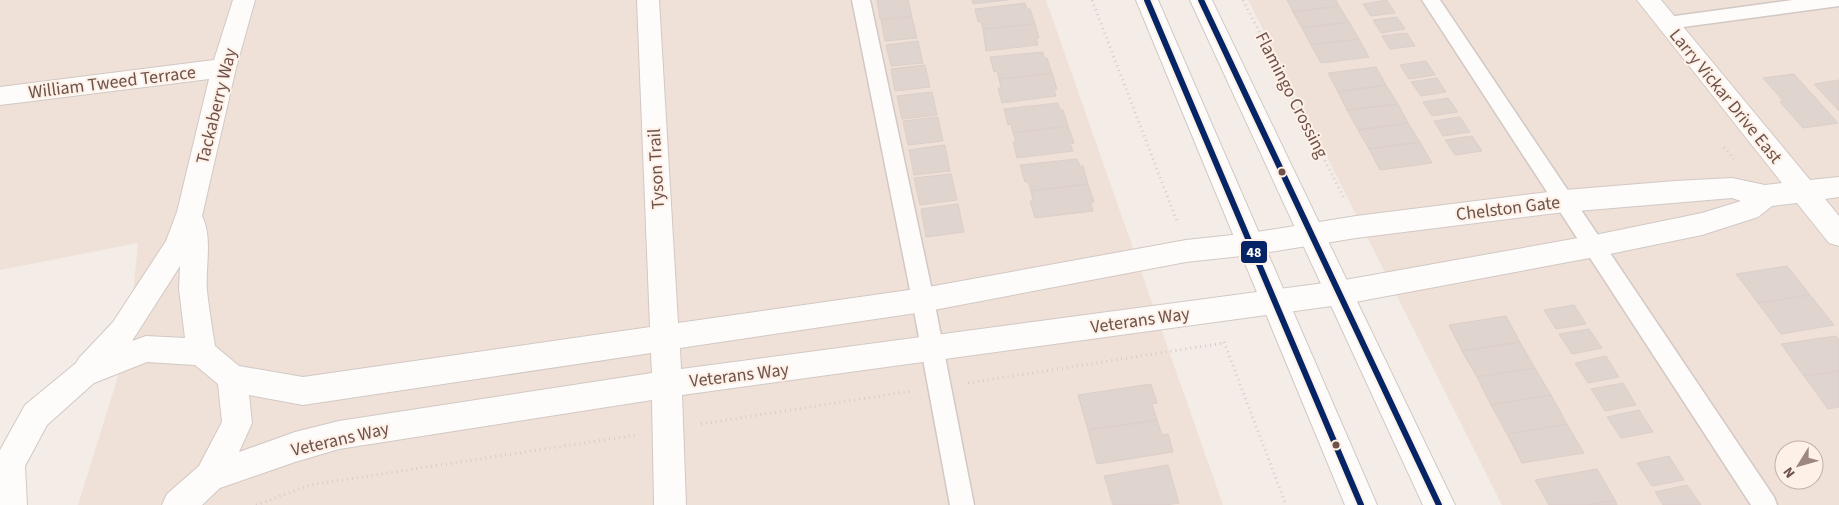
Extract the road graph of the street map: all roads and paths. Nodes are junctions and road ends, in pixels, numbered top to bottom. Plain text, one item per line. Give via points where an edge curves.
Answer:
1 (244, 0) edge
2 (648, 0) edge
3 (861, 0) edge
4 (1092, 0) edge
5 (1147, 0) edge
6 (1201, 0) edge
7 (1243, 0) edge
8 (1431, 0) edge
9 (1648, 0) edge
10 (1839, 0) edge
11 (1668, 23) junction
12 (224, 68) junction
13 (0, 96) edge
14 (1839, 187) edge
15 (1341, 190) dead end
16 (1804, 193) junction
17 (1765, 196) junction
18 (1565, 201) junction
19 (190, 212) junction
20 (1311, 234) junction
21 (1839, 235) edge
22 (1251, 244) junction
23 (1595, 246) junction
24 (1186, 251) junction
25 (1339, 293) junction
26 (923, 300) junction
27 (1274, 302) junction
28 (1210, 310) junction
29 (665, 338) junction
30 (1224, 343) junction
31 (932, 349) junction
32 (201, 352) junction
33 (83, 374) junction
34 (232, 378) junction
35 (667, 384) junction
36 (939, 387) junction
37 (668, 430) junction
38 (210, 477) junction
39 (11, 505) edge
40 (178, 505) edge
41 (256, 505) edge
42 (670, 505) edge
43 (962, 505) edge
44 (1286, 505) edge
45 (1362, 505) edge
46 (1439, 505) edge
47 (1765, 505) edge

1 - 12 street, Tackaberry Way
2 - 29 street, Tyson Trail
3 - 26 lane
4 - 24 path via 1177,219
5 - 22 street
6 - 20 street
7 - 15 path, Flamingo Crossing
8 - 18 lane
9 - 11 street, Larry Vickar Drive East
10 - 11 lane
11 - 16 street, Larry Vickar Drive East
12 - 13 street, William Tweed Terrace
12 - 19 street, Tackaberry Way
14 - 16 street, Chelston Gate
16 - 17 street, Chelston Gate
16 - 21 street, Larry Vickar Drive East
17 - 18 street, Chelston Gate via 1732,188
17 - 23 street via 1749,209 1702,224
18 - 20 street, Chelston Gate
18 - 23 lane
19 - 32 street via 194,248 192,290
19 - 33 street via 178,245 123,331
20 - 22 street, Chelston Gate
20 - 25 street
22 - 24 street
22 - 27 street
23 - 25 street
23 - 47 lane
24 - 26 street
25 - 27 street
25 - 46 street
26 - 29 street
26 - 31 lane
27 - 28 street, Veterans Way
27 - 45 street
28 - 30 path
28 - 31 street, Veterans Way
29 - 34 street via 303,391
29 - 35 street, Tyson Trail
30 - 36 path
30 - 44 path
31 - 35 street, Veterans Way
31 - 36 lane
32 - 33 street via 146,349
32 - 34 street
33 - 39 street via 36,415 9,464
34 - 38 street via 237,423
35 - 37 street, Tyson Trail
35 - 38 street, Veterans Way via 339,435
36 - 37 path
36 - 43 lane
37 - 41 path via 310,485
37 - 42 street, Tyson Trail
38 - 40 street

